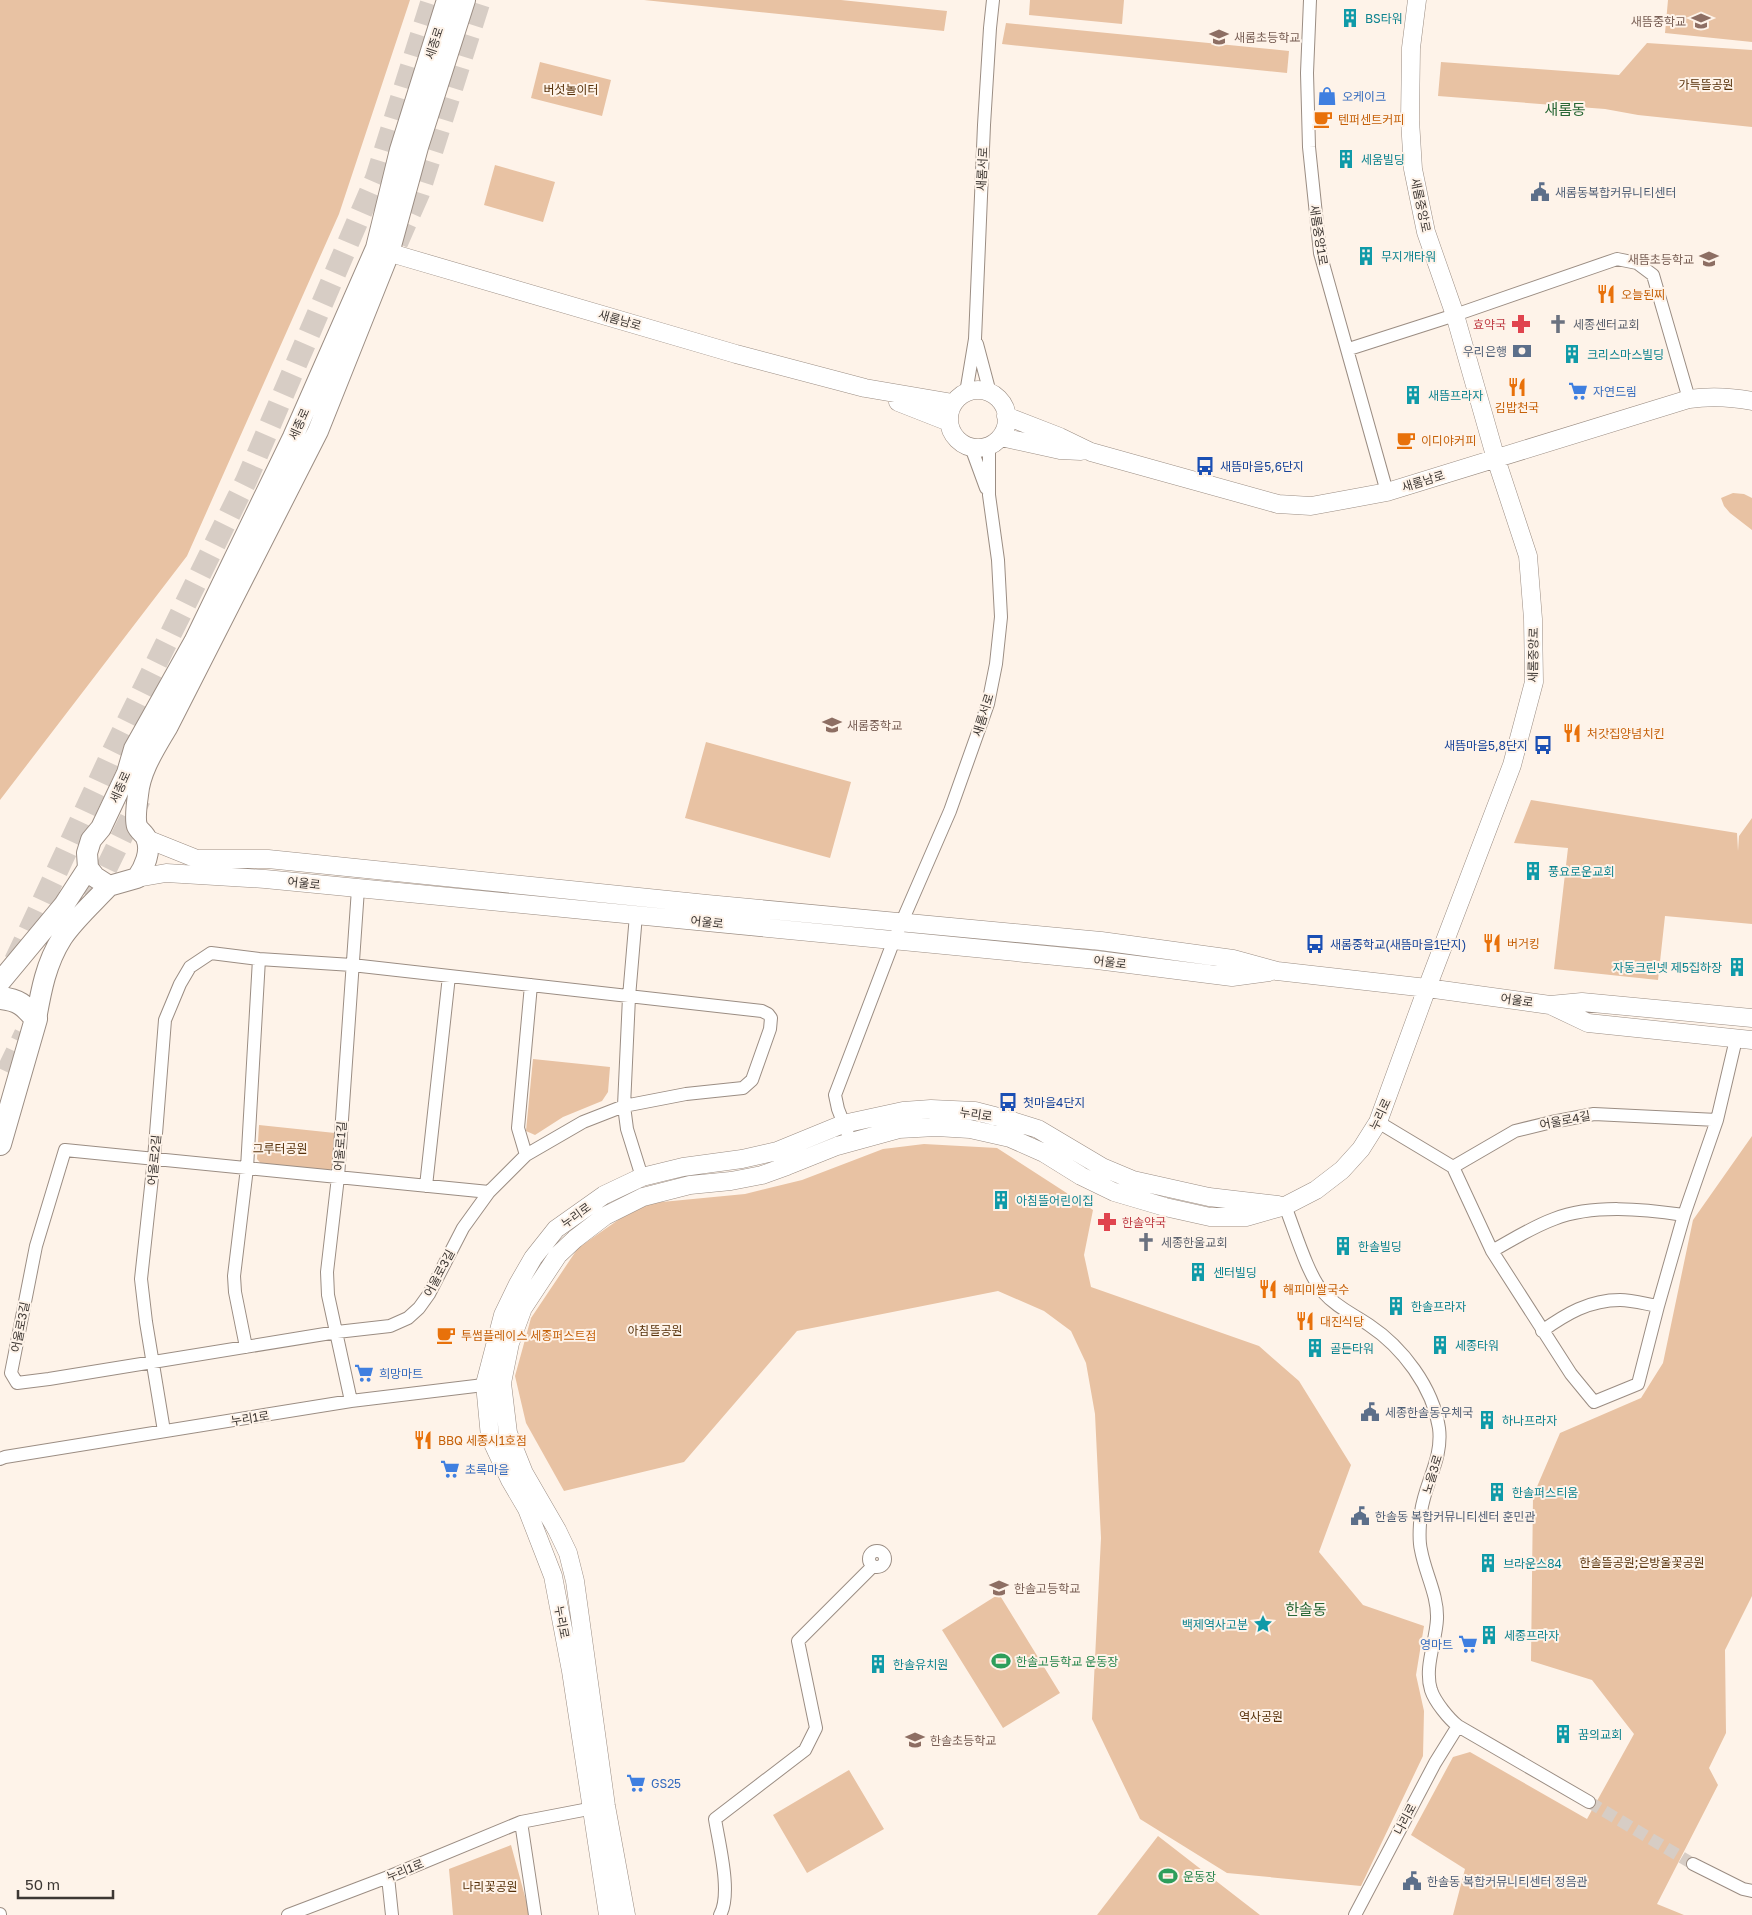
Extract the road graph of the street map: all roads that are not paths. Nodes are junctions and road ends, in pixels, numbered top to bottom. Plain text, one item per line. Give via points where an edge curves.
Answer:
1 (447, 0) edge
2 (465, 0) edge
3 (993, 0) edge
4 (1310, 0) edge
5 (1417, 0) edge
6 (382, 251) junction
7 (1455, 315) junction
8 (975, 339) junction
9 (1348, 349) junction
10 (865, 388) junction
11 (990, 393) junction
12 (960, 398) junction
13 (1689, 399) junction
14 (1752, 402) edge
15 (1006, 416) junction
16 (949, 422) junction
17 (995, 441) junction
18 (971, 447) junction
19 (1091, 452) junction
20 (1496, 459) junction
21 (1387, 492) junction
22 (989, 495) junction
23 (101, 828) junction
24 (142, 832) junction
25 (88, 868) junction
26 (137, 878) junction
27 (109, 886) junction
28 (358, 889) junction
29 (636, 915) junction
30 (902, 922) junction
31 (894, 940) junction
32 (259, 959) junction
33 (352, 966) junction
34 (1277, 971) junction
35 (449, 976) junction
36 (0, 982) edge
37 (531, 985) junction
38 (1427, 988) junction
39 (629, 996) junction
40 (0, 998) edge
41 (1550, 1004) junction
42 (1752, 1018) edge
43 (36, 1020) junction
44 (1744, 1040) edge
45 (624, 1106) junction
46 (1717, 1120) junction
47 (1378, 1122) junction
48 (843, 1124) junction
49 (851, 1142) junction
50 (0, 1144) edge
51 (526, 1155) junction
52 (154, 1159) junction
53 (1453, 1167) junction
54 (248, 1168) junction
55 (338, 1177) junction
56 (642, 1177) junction
57 (426, 1186) junction
58 (488, 1192) junction
59 (1286, 1206) junction
60 (1684, 1215) junction
61 (1492, 1251) junction
62 (1658, 1306) junction
63 (1542, 1331) junction
64 (336, 1332) junction
65 (246, 1347) junction
66 (153, 1363) junction
67 (493, 1384) junction
68 (352, 1402) junction
69 (164, 1431) junction
70 (0, 1459) edge
71 (873, 1566) dead end
72 (1458, 1726) junction
73 (1589, 1802) tunnel mouth
74 (598, 1807) junction
75 (522, 1822) junction
76 (1692, 1864) tunnel mouth
77 (388, 1877) junction
78 (1752, 1891) edge
79 (288, 1915) edge
80 (392, 1915) edge
81 (535, 1915) edge
82 (608, 1915) edge
83 (626, 1915) edge
84 (720, 1915) edge
85 (1355, 1915) edge

1 - 6 main road, 세종로 via 400,150
2 - 6 main road, 세종로
3 - 8 street, 새롬서로
4 - 9 street, 새롬중앙1로 via 1307,73 1311,180 1320,253
5 - 7 street, 새롬중앙로 via 1411,48 1413,169 1426,232
6 - 10 street, 새롬남로
6 - 23 main road, 세종로 via 194,642 134,749
6 - 24 main road, 세종로 via 318,431 141,777 138,794
7 - 9 street
7 - 13 street via 1617,259 1637,263 1653,275
7 - 20 street, 새롬중앙로
8 - 11 street
8 - 12 street
9 - 21 street, 새롬중앙1로
10 - 12 street, 새롬남로
10 - 16 street, 새롬남로
11 - 12 street via 974,390
11 - 15 street via 1004,407
12 - 16 street via 949,412
13 - 14 street, 새롬남로 via 1710,396
13 - 20 street, 새롬남로
15 - 17 street via 1006,423
15 - 19 street, 새롬남로
16 - 18 street via 956,438
17 - 18 street via 980,448
17 - 19 street, 새롬남로
17 - 22 street
18 - 22 street
19 - 21 street, 새롬남로 via 1278,504 1311,506
20 - 21 street, 새롬남로
20 - 38 street, 새롬중앙로 via 1528,556 1534,682 1512,765
22 - 30 street, 새롬서로 via 998,560 1001,617 988,704 950,810
23 - 24 main road, 세종로 via 120,823
23 - 25 main road, 세종로 via 91,840 87,852
24 - 26 main road, 세종로 via 145,866
24 - 30 street, 어울로 via 197,859 268,859
25 - 27 main road
25 - 36 main road, 세종로 via 64,905
26 - 27 main road
26 - 28 street, 어울로 via 166,873
27 - 43 main road via 62,938 42,986
28 - 29 street, 어울로
28 - 33 street, 어울로1길
29 - 31 street, 어울로
29 - 39 street
30 - 31 street, 새롬서로
30 - 34 street, 어울로 via 1101,941 1234,959
31 - 34 street, 어울로 via 1232,977
31 - 48 street, 새롬서로 via 835,1095
32 - 33 street, 어울로2길
32 - 52 street, 어울로2길 via 211,953 190,967 180,984 165,1020
32 - 54 street
33 - 35 street, 어울로3길
33 - 55 street, 어울로1길
34 - 38 street, 어울로
35 - 37 street, 어울로3길
35 - 57 street
37 - 39 street, 어울로3길
37 - 51 street via 518,1128
38 - 41 street, 어울로
38 - 47 street, 누리로
39 - 45 street
39 - 45 street, 어울로3길 via 762,1011 768,1014 771,1024 752,1080 743,1088 686,1094
40 - 43 highway via 14,1000 26,1007
41 - 42 street, 어울로 via 1582,1002
41 - 44 street, 어울로 via 1588,1023
43 - 50 highway
44 - 46 street
45 - 51 street, 어울로3길 via 583,1122
45 - 56 street via 627,1129
46 - 53 street, 어울로4길 via 1594,1114 1515,1131
46 - 60 street
47 - 53 street
47 - 59 street, 누리로 via 1361,1149 1342,1170 1316,1190
48 - 49 street, 새롬서로
48 - 56 street, 누리로 via 777,1151
48 - 59 street, 누리로 via 903,1111 975,1111 1038,1129 1102,1167 1133,1180 1209,1197
49 - 59 street, 누리로 via 899,1129 970,1129 1010,1138 1114,1192 1165,1207 1210,1217 1246,1217
49 - 67 street, 누리로 via 762,1175 690,1185 643,1197 595,1222 558,1255 523,1308
51 - 58 street, 어울로3길
52 - 54 street, 어울로3길
52 - 66 street, 어울로2길 via 141,1279
52 - 66 street, 어울로3길 via 65,1150 36,1246 11,1373 17,1382 30,1382
53 - 61 street
54 - 55 street, 어울로3길
54 - 65 street via 234,1276
55 - 57 street, 어울로3길
55 - 64 street, 어울로1길 via 327,1272
56 - 67 street, 누리로 via 589,1205 556,1229 545,1242 503,1315
57 - 58 street, 어울로3길
58 - 64 street, 어울로3길 via 463,1228 419,1308 408,1318 390,1326
59 - 72 street, 노을3로 via 1312,1275 1322,1292 1344,1311 1381,1333 1399,1350 1427,1391 1434,1409 1440,1447 1426,1491 1420,1527 1421,1549 1437,1618 1429,1667 1431,1691
60 - 61 street via 1639,1209 1593,1210 1555,1218
60 - 62 street
61 - 63 street
62 - 63 street via 1620,1300 1588,1304
62 - 63 street via 1638,1384 1594,1402
64 - 65 street, 어울로3길
64 - 68 street, 어울로1길
65 - 66 street, 어울로3길
66 - 69 street, 어울로2길
67 - 68 street, 누리1로
67 - 74 street, 누리로 via 524,1473 557,1530 575,1581
68 - 69 street, 누리1로
69 - 70 street, 누리1로
71 - 84 street via 798,1641 816,1728 805,1750 715,1819 726,1894
72 - 73 street, 노을3로
72 - 85 street, 나리로
74 - 75 street, 누리1로
74 - 82 street, 누리로
74 - 83 street, 누리로
75 - 77 street, 누리1로
75 - 81 street
76 - 78 street
77 - 79 street, 누리1로
77 - 80 street

